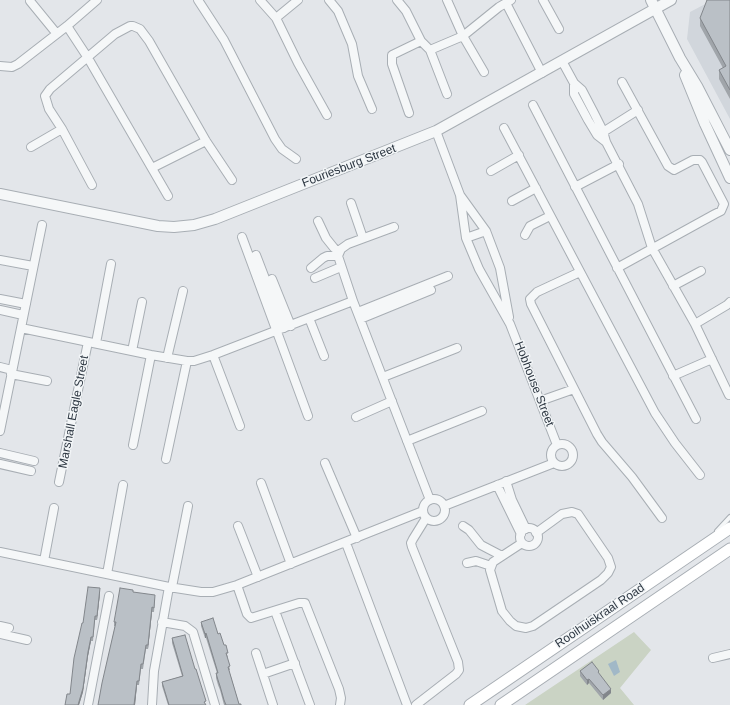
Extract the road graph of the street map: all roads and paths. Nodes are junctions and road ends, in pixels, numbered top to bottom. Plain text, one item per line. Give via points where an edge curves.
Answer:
1 (83, 0) edge
2 (97, 0) edge
3 (198, 0) edge
4 (260, 0) edge
5 (298, 0) edge
6 (329, 0) edge
7 (397, 0) edge
8 (447, 0) edge
9 (543, 0) edge
10 (672, 0) edge
11 (30, 1) dead end
12 (502, 2) edge
13 (654, 4) edge
14 (89, 7) junction
15 (276, 18) junction
16 (67, 26) junction
17 (559, 29) dead end
18 (57, 34) junction
19 (463, 36) junction
20 (421, 40) junction
21 (430, 50) junction
22 (88, 58) junction
23 (680, 58) junction
24 (562, 61) junction
25 (0, 66) edge
26 (484, 72) dead end
27 (542, 73) junction
28 (622, 82) dead end
29 (574, 83) junction
30 (447, 94) dead end
31 (590, 104) junction
32 (533, 105) dead end
33 (581, 108) junction
34 (372, 109) dead end
35 (638, 110) junction
36 (409, 113) dead end
37 (327, 114) dead end
38 (504, 128) dead end
39 (62, 129) junction
40 (436, 131) junction
41 (600, 133) junction
42 (206, 141) junction
43 (31, 147) dead end
44 (730, 150) edge
45 (518, 155) junction
46 (296, 159) dead end
47 (619, 164) junction
48 (152, 168) junction
49 (491, 171) dead end
50 (730, 178) edge
51 (232, 180) dead end
52 (92, 186) dead end
53 (575, 187) junction
54 (536, 188) junction
55 (0, 194) edge
56 (460, 195) junction
57 (168, 196) dead end
58 (512, 200) dead end
59 (351, 203) dead end
60 (550, 216) junction
61 (318, 222) dead end
62 (42, 225) dead end
63 (394, 227) dead end
64 (486, 231) junction
65 (525, 235) dead end
66 (242, 237) dead end
67 (363, 238) junction
68 (466, 238) junction
69 (652, 248) junction
70 (338, 254) junction
71 (256, 255) dead end
72 (0, 260) edge
73 (111, 264) dead end
74 (33, 266) junction
75 (341, 267) junction
76 (311, 268) dead end
77 (617, 268) junction
78 (701, 271) dead end
79 (580, 272) junction
80 (448, 276) dead end
81 (315, 278) dead end
82 (272, 279) dead end
83 (673, 286) junction
84 (431, 290) dead end
85 (183, 291) dead end
86 (0, 299) edge
87 (353, 301) junction
88 (142, 302) dead end
89 (730, 302) edge
90 (26, 304) junction
91 (0, 310) edge
92 (23, 315) junction
93 (359, 315) junction
94 (309, 318) junction
95 (510, 324) junction
96 (694, 324) junction
97 (21, 328) junction
98 (284, 328) junction
99 (92, 343) junction
100 (457, 348) dead end
101 (132, 351) junction
102 (151, 355) junction
103 (213, 355) junction
104 (324, 356) dead end
105 (167, 358) junction
106 (712, 359) junction
107 (187, 362) junction
108 (0, 368) edge
109 (12, 372) junction
110 (673, 376) junction
111 (383, 377) junction
112 (47, 381) dead end
113 (574, 389) junction
114 (729, 395) dead end
115 (392, 401) junction
116 (540, 401) junction
117 (482, 411) dead end
118 (308, 416) dead end
119 (356, 417) dead end
120 (696, 419) dead end
121 (240, 426) dead end
122 (0, 431) edge
123 (407, 441) junction
124 (133, 445) dead end
125 (557, 445) junction
126 (0, 453) edge
127 (166, 459) dead end
128 (34, 461) dead end
129 (325, 463) dead end
130 (554, 463) junction
131 (0, 464) edge
132 (31, 471) dead end
133 (700, 475) dead end
134 (506, 481) junction
135 (59, 482) dead end
136 (261, 483) dead end
137 (123, 485) dead end
138 (497, 485) junction
139 (430, 500) junction
140 (188, 506) dead end
141 (444, 506) junction
142 (54, 508) dead end
143 (425, 515) junction
144 (662, 518) dead end
145 (730, 518) edge
146 (238, 526) dead end
147 (463, 526) dead end
148 (730, 528) edge
149 (523, 531) junction
150 (536, 533) junction
151 (357, 538) junction
152 (346, 543) junction
153 (522, 543) junction
154 (705, 545) junction
155 (730, 549) edge
156 (0, 552) edge
157 (502, 556) junction
158 (44, 561) junction
159 (467, 563) dead end
160 (291, 564) junction
161 (491, 566) junction
162 (106, 574) junction
163 (258, 577) junction
164 (237, 586) junction
165 (171, 587) junction
166 (109, 596) dead end
167 (275, 611) junction
168 (162, 622) junction
169 (0, 626) edge
170 (9, 628) dead end
171 (0, 634) edge
172 (27, 640) dead end
173 (256, 653) dead end
174 (730, 654) edge
175 (713, 658) dead end
176 (295, 663) junction
177 (263, 674) junction
178 (88, 705) edge
179 (152, 705) edge
180 (215, 705) edge
181 (273, 705) edge
182 (310, 705) edge
183 (340, 705) edge
184 (407, 705) edge
185 (416, 705) edge
186 (470, 705) edge
187 (502, 705) edge

1 - 14 street
2 - 14 street
3 - 46 street via 224,40 275,139 282,149
4 - 15 street
5 - 15 street
6 - 34 street via 338,11 352,44 357,72
7 - 20 street via 406,11
8 - 19 street
9 - 17 street
10 - 13 street, Fouriesburg Street
11 - 18 street
12 - 19 street
12 - 27 street
13 - 23 street
13 - 24 street, Fouriesburg Street
14 - 16 street
15 - 37 street
16 - 18 street
16 - 22 street
18 - 25 street via 15,66
19 - 21 street
19 - 26 street
20 - 21 street
20 - 36 street via 392,57 392,64
21 - 30 street
22 - 39 street via 46,94 48,106
22 - 42 street via 125,28 133,26 140,29
22 - 48 street
23 - 44 street
23 - 50 street via 691,93
24 - 27 street, Fouriesburg Street
24 - 29 street
27 - 40 street, Fouriesburg Street
28 - 35 street
29 - 31 street via 582,90
29 - 33 street via 574,94
31 - 33 street
31 - 41 street
32 - 53 street
33 - 41 street
35 - 41 street
35 - 69 street via 668,166 674,170 693,160 700,160 724,204 721,211
38 - 45 street
39 - 43 street
39 - 52 street
40 - 55 street, Fouriesburg Street via 194,225 158,226
40 - 56 street, Hobhouse Street
41 - 47 street
42 - 48 street
42 - 51 street
45 - 49 street
45 - 54 street
47 - 53 street
47 - 69 street via 638,204
48 - 57 street
53 - 77 street
54 - 58 street
54 - 60 street
56 - 64 street, Hobhouse Street
56 - 68 street, Hobhouse Street
59 - 67 street
60 - 65 street via 530,226
60 - 79 street
61 - 70 street
62 - 74 street
63 - 67 street
64 - 68 street
64 - 95 street, Hobhouse Street via 500,268
66 - 98 street
67 - 70 street via 348,244
68 - 95 street, Hobhouse Street via 479,269
69 - 77 street
69 - 83 street
70 - 75 street
70 - 76 street via 323,258
71 - 98 street
72 - 74 street
73 - 99 street, Marshall Eagle Street
74 - 90 street
75 - 81 street
75 - 87 street
77 - 110 street
78 - 83 street
79 - 113 street via 537,292 530,299
79 - 133 street via 655,413
80 - 93 street
82 - 98 street
83 - 96 street
84 - 93 street
85 - 105 street
86 - 90 street
87 - 93 street
87 - 94 street, Marshall Eagle Street
88 - 101 street
89 - 96 street
90 - 92 street
91 - 92 street
92 - 97 street
93 - 111 street
94 - 98 street, Marshall Eagle Street
94 - 104 street
95 - 116 street, Hobhouse Street
96 - 106 street
97 - 99 street, Marshall Eagle Street
97 - 109 street
98 - 103 street, Marshall Eagle Street
98 - 118 street
99 - 101 street, Marshall Eagle Street
99 - 135 street, Marshall Eagle Street
100 - 111 street
101 - 102 street, Marshall Eagle Street
102 - 105 street, Marshall Eagle Street
102 - 124 street
103 - 107 street, Marshall Eagle Street
103 - 121 street
105 - 107 street, Marshall Eagle Street
106 - 110 street
106 - 114 street
107 - 127 street
108 - 109 street
109 - 112 street
109 - 122 street
110 - 120 street
111 - 115 street
113 - 116 street
113 - 144 street via 602,442
115 - 119 street
115 - 123 street
116 - 125 street, Hobhouse Street
117 - 123 street
123 - 139 street
125 - 130 street via 551,454
125 - 130 street via 570,446 574,457 565,467
126 - 128 street
129 - 151 street
130 - 134 street
131 - 132 street
134 - 138 street
134 - 149 street
136 - 160 street
137 - 162 street
138 - 141 street
138 - 149 street
139 - 141 street via 440,501
139 - 143 street via 424,505
140 - 165 street
141 - 143 street via 445,513 440,520 433,522
142 - 158 street
143 - 151 street
143 - 185 street via 411,543 459,670
145 - 154 lane
146 - 163 street
147 - 157 street via 481,545
148 - 154 main road, Rooihuiskraal Road
149 - 150 street via 533,530
149 - 153 street via 520,537
150 - 153 street via 537,540 534,545 527,546
150 - 161 street via 562,514 578,514 608,558 608,574 533,626 526,628 513,623 502,611 490,574
151 - 152 street
152 - 160 street
152 - 184 street
153 - 157 street
154 - 186 main road, Rooihuiskraal Road
155 - 187 main road, Rooihuiskraal Road
156 - 158 street
157 - 161 street
158 - 162 street
159 - 161 street via 476,561
160 - 163 street
162 - 165 street
163 - 164 street
164 - 165 street via 213,592
164 - 167 street via 249,617 254,618
165 - 168 street
166 - 178 street
167 - 176 street
167 - 183 street via 299,603 307,606 339,689
168 - 179 street via 154,671
168 - 180 street via 185,626 193,632
169 - 170 street
171 - 172 street
173 - 177 street
174 - 175 street
176 - 177 street
176 - 182 street
177 - 181 street

